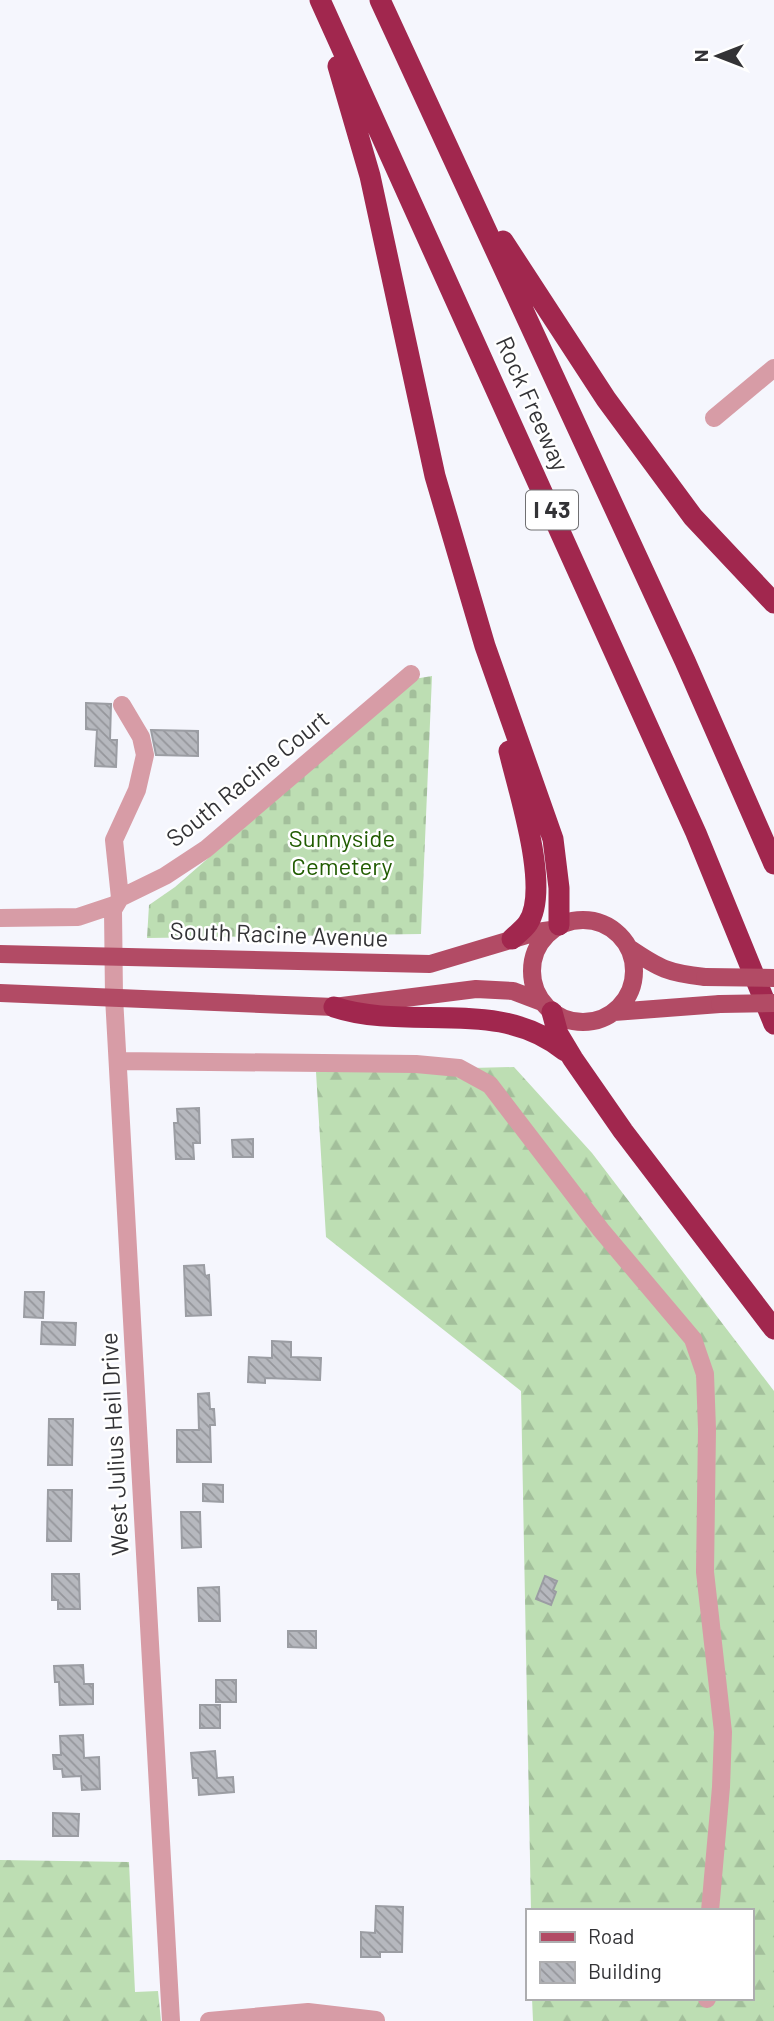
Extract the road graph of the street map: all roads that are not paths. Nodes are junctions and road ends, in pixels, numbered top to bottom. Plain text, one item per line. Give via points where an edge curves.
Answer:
1 (319, 0) edge
2 (380, 0) edge
3 (463, 181) junction
4 (774, 368) edge
5 (714, 418) dead end
6 (774, 603) edge
7 (485, 646) junction
8 (411, 674) dead end
9 (122, 705) dead end
10 (774, 864) edge
11 (117, 901) junction
12 (0, 918) edge
13 (555, 928) junction
14 (512, 939) junction
15 (629, 948) junction
16 (0, 954) edge
17 (114, 956) junction
18 (774, 978) edge
19 (0, 993) edge
20 (114, 997) junction
21 (774, 1003) edge
22 (334, 1007) junction
23 (547, 1007) junction
24 (614, 1012) junction
25 (774, 1024) edge
26 (571, 1057) junction
27 (118, 1061) junction
28 (774, 1329) edge
29 (710, 1909) edge
30 (376, 2020) edge
31 (171, 2021) edge
32 (209, 2021) edge

1 - 7 highway via 370,176 435,476
1 - 25 highway, Rock Freeway / I 43 via 696,833
2 - 3 highway, Rock Freeway / I 43
3 - 6 highway via 606,400 693,517
3 - 10 highway, Rock Freeway / I 43
4 - 5 street
7 - 13 highway via 552,839 559,888
7 - 14 highway via 532,840 536,893 529,923
8 - 11 street, South Racine Court via 206,849
9 - 11 street via 141,737 145,755 137,790 114,840
11 - 12 street, South Racine Court via 78,917
11 - 17 street
13 - 14 main road, South Racine Avenue
13 - 15 main road via 575,920 599,922 620,934
13 - 23 main road via 535,951 532,964 535,990
14 - 17 main road, South Racine Avenue via 430,964
15 - 18 main road, bridge via 675,974
15 - 24 main road via 633,982
16 - 17 main road, South Racine Avenue
17 - 20 street
19 - 20 main road
20 - 22 main road
20 - 27 street, West Julius Heil Drive
21 - 24 main road, bridge
22 - 23 main road via 476,989 513,991
22 - 26 highway via 357,1014 500,1021 534,1031
23 - 24 main road via 567,1020 583,1022
23 - 26 highway
26 - 28 highway
27 - 29 street via 459,1068 490,1086 601,1230 693,1339 705,1374 705,1572 723,1732
27 - 31 street, West Julius Heil Drive
30 - 32 street via 308,2012

